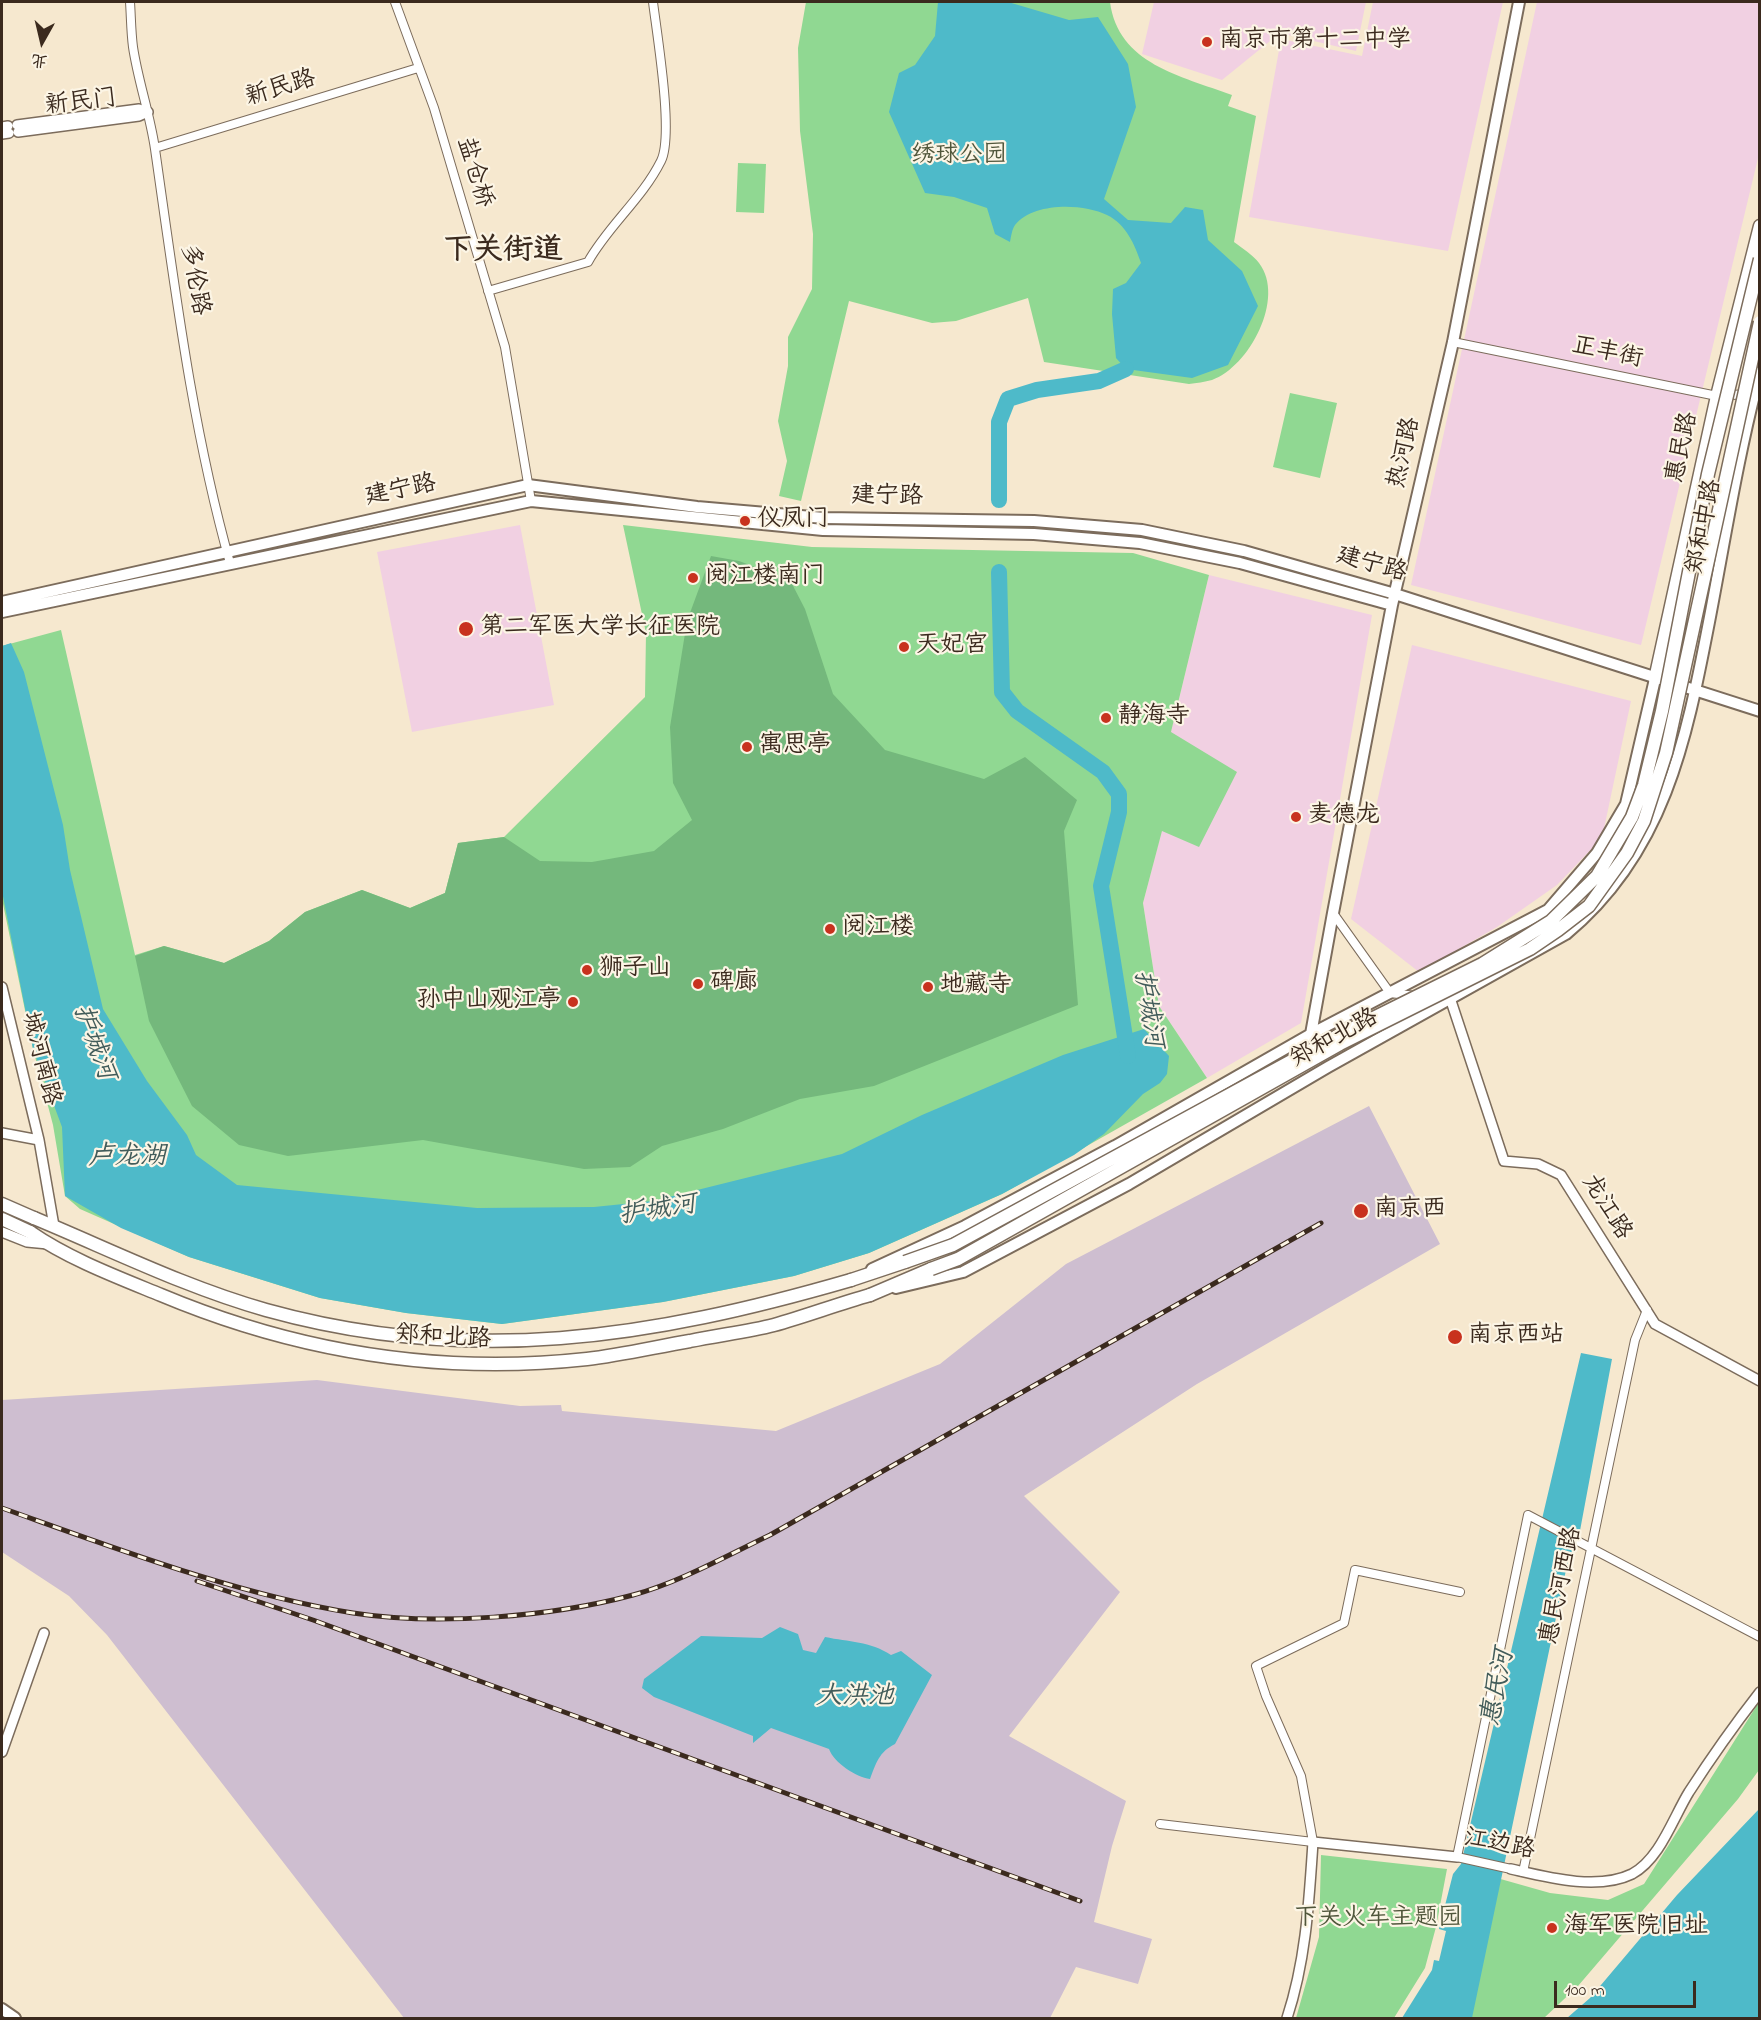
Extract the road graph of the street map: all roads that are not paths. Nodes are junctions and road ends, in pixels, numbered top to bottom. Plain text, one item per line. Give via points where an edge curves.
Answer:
1 (130, 2) edge
2 (395, 2) edge
3 (653, 2) edge
4 (1519, 2) edge
5 (418, 68) junction
6 (148, 112) junction
7 (9, 130) edge
8 (155, 148) junction
9 (1760, 226) edge
10 (1760, 259) edge
11 (488, 291) junction
12 (1760, 322) edge
13 (1453, 342) junction
14 (1760, 372) edge
15 (1757, 394) edge
16 (1717, 396) junction
17 (528, 485) junction
18 (531, 501) junction
19 (227, 551) junction
20 (230, 563) junction
21 (1394, 600) junction
22 (2, 602) edge
23 (9, 607) edge
24 (1655, 680) junction
25 (1695, 692) junction
26 (1760, 711) edge
27 (1333, 913) junction
28 (2, 987) edge
29 (1390, 993) junction
30 (1450, 1000) junction
31 (1311, 1034) junction
32 (1328, 1066) junction
33 (2, 1133) edge
34 (39, 1140) junction
35 (2, 1204) edge
36 (2, 1219) edge
37 (54, 1226) junction
38 (2, 1232) edge
39 (48, 1244) junction
40 (851, 1280) junction
41 (870, 1294) junction
42 (1647, 1310) junction
43 (1760, 1381) edge
44 (1589, 1546) junction
45 (1461, 1593) dead end
46 (44, 1633) dead end
47 (1760, 1637) edge
48 (1760, 1692) edge
49 (2, 1752) edge
50 (1160, 1824) dead end
51 (1313, 1842) junction
52 (1457, 1857) junction
53 (1511, 1869) joint
54 (1523, 1872) dead end
55 (2, 2009) edge
56 (15, 2019) edge
57 (1287, 2019) edge

1 - 6 street, 多伦路 via 133,46
2 - 5 street, 盐仓桥
3 - 11 street via 663,97 662,160 588,262
4 - 13 main road, 热河路
5 - 8 street, 新民路
5 - 11 street, 盐仓桥 via 434,108
6 - 7 street via 139,110
6 - 8 street, 多伦路
8 - 19 street, 多伦路 via 195,411
9 - 16 main road, 惠民路
10 - 40 main road, 郑和北路, bridge via 1708,474 1644,785 1632,817 1597,876 1551,921 1482,964 1341,1034 953,1245
11 - 17 street, 盐仓桥 via 505,347
12 - 41 main road, 郑和北路, bridge via 1666,753 1644,821 1627,853 1589,906 1530,949 1340,1044 967,1253
13 - 16 street, 正丰街
13 - 21 main road, 热河路
14 - 15 main road, 郑和中路
15 - 16 street, 正丰街
15 - 25 main road, 郑和中路
16 - 24 main road, 惠民路
17 - 18 street, 盐仓桥
17 - 19 main road, 建宁路
17 - 21 main road, 建宁路 via 697,507 824,518 1034,521 1142,530 1244,551
18 - 20 main road, 建宁路
18 - 21 main road, 建宁路 via 823,530 1034,534 1119,540 1240,563
19 - 20 street, 多伦路
19 - 23 main road, 建宁路
20 - 23 main road, 建宁路
21 - 24 main road, 建宁路
21 - 27 main road, 热河路
22 - 23 main road, 建宁路
24 - 25 main road, 建宁路
24 - 29 main road, 郑和北路 via 1626,804 1580,876 1548,910
25 - 26 main road, 建宁路
25 - 30 main road, 郑和北路 via 1661,808 1625,872 1594,911 1566,934
27 - 29 street
27 - 31 main road, 热河路
28 - 34 street, 城河南路
29 - 30 street
29 - 31 main road, 郑和北路
30 - 32 main road, 郑和北路
30 - 42 street, 龙江路 via 1504,1161 1538,1164 1561,1175
31 - 32 main road
31 - 40 main road, 郑和北路 via 1105,1151 964,1226
32 - 41 main road, 郑和北路 via 1129,1184 963,1272
33 - 34 street
34 - 37 street, 城河南路
35 - 37 main road, 郑和北路
36 - 39 main road, 郑和北路
37 - 40 main road, 郑和北路 via 149,1269 267,1310 394,1335 466,1341 530,1342 629,1332 770,1304
38 - 39 street via 27,1242
39 - 41 main road, 郑和北路 via 179,1303 260,1332 318,1347 464,1364 534,1363 631,1352 774,1324
42 - 43 street, 龙江路 via 1655,1324
42 - 44 street, 惠民河西路 via 1635,1340
44 - 47 street
44 - 52 street via 1531,1516
44 - 54 street, 惠民河西路
45 - 51 street via 1355,1570 1344,1623 1256,1666 1301,1776
46 - 49 street
48 - 53 street, 江边路 via 1688,1794 1653,1855 1633,1873 1611,1880 1585,1881
50 - 51 street
51 - 52 street, 江边路
51 - 57 street via 1307,1932
52 - 53 street, 江边路
55 - 56 main road

